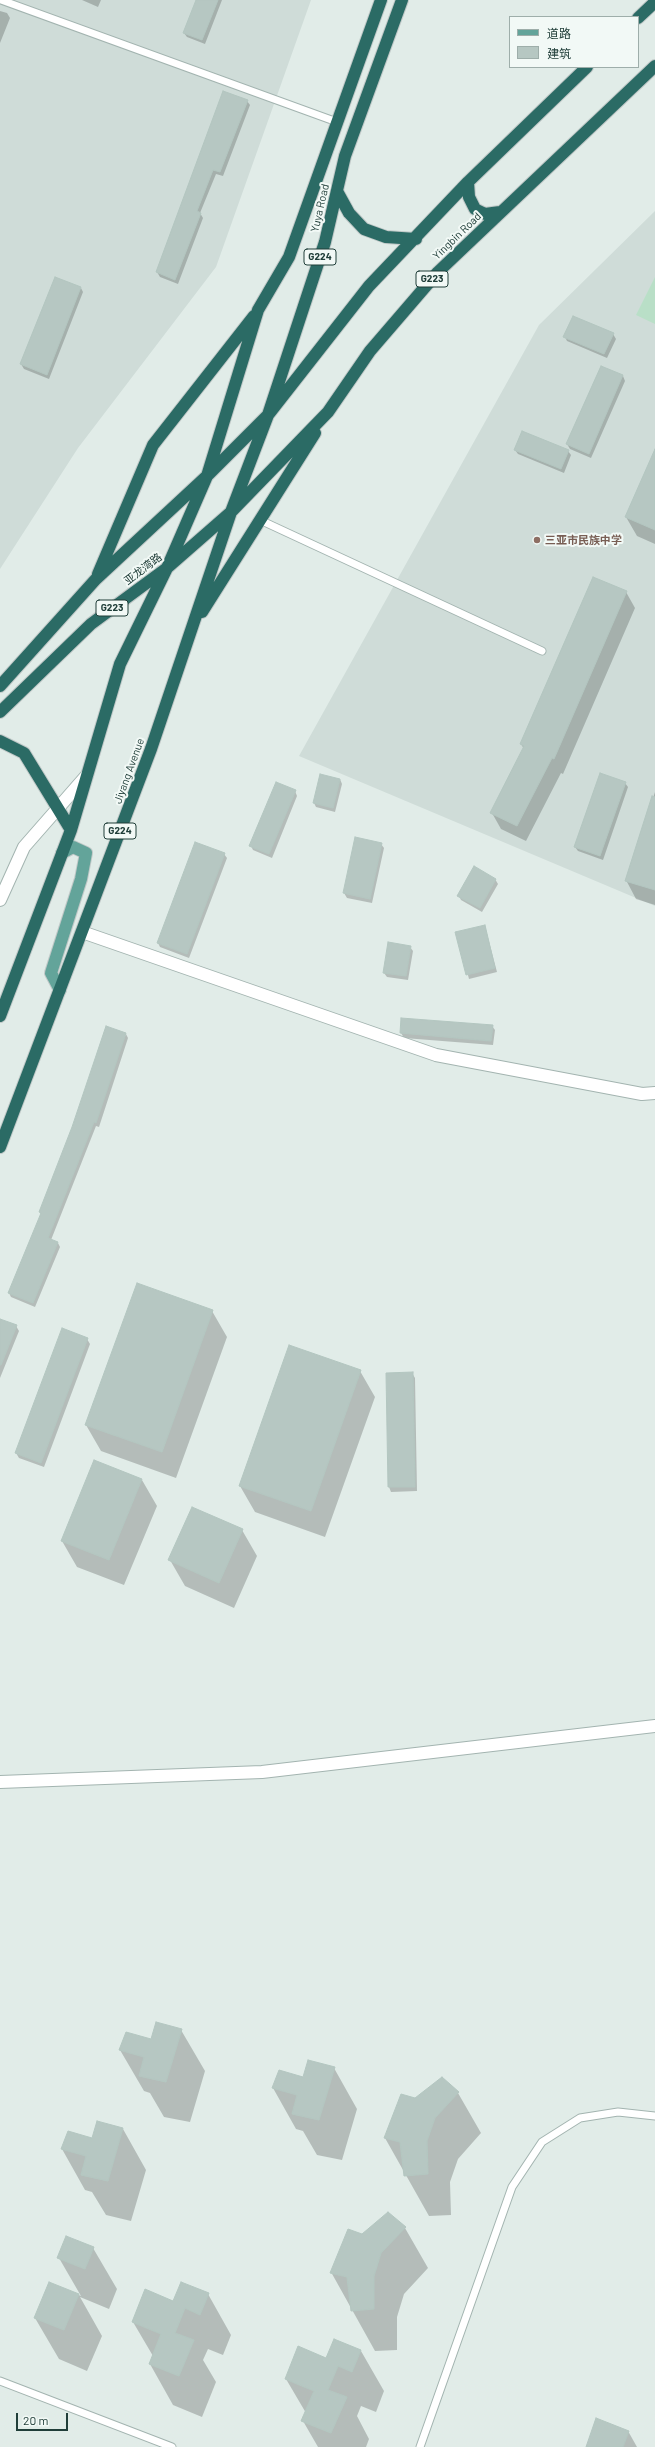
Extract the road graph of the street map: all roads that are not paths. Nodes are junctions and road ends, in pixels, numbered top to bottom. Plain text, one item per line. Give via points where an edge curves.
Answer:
1 (1, 0) edge
2 (381, 0) edge
3 (402, 0) edge
4 (655, 2) edge
5 (639, 17) edge
6 (655, 66) edge
7 (586, 68) edge
8 (337, 122) junction
9 (468, 182) junction
10 (338, 193) junction
11 (500, 212) junction
12 (416, 239) junction
13 (258, 310) junction
14 (328, 412) junction
15 (268, 415) junction
16 (207, 476) junction
17 (231, 512) junction
18 (260, 520) junction
19 (167, 568) junction
20 (96, 579) junction
21 (192, 628) junction
22 (542, 651) dead end
23 (0, 686) edge
24 (0, 712) edge
25 (0, 741) edge
26 (87, 775) junction
27 (58, 807) junction
28 (71, 830) junction
29 (62, 853) junction
30 (0, 900) edge
31 (82, 932) junction
32 (60, 990) junction
33 (0, 1016) edge
34 (655, 1093) edge
35 (0, 1147) edge
36 (655, 1726) edge
37 (0, 1782) edge
38 (655, 2116) edge
39 (0, 2381) edge
40 (172, 2447) edge
41 (420, 2447) edge

1 - 8 lane
2 - 8 highway, Yuya Road / G224
3 - 10 highway, Yuya Road / G224 via 345,156
4 - 5 highway
6 - 11 highway, Yingbin Road / G223
7 - 9 highway, G223
8 - 13 highway, Yuya Road / G224 via 289,257
9 - 11 highway via 469,197 475,208 485,214
9 - 12 highway, G223
10 - 12 highway via 349,213 364,229 386,237
10 - 15 highway, Yuya Road / G224 via 325,242
11 - 14 highway, Yingbin Road / G223 via 438,272 370,351
12 - 15 highway, G223 via 369,286
13 - 16 highway, Yuya Road / G224
13 - 20 highway via 153,445
14 - 17 highway, Yingbin Road / G223
14 - 18 highway
15 - 16 highway, G223
15 - 17 highway, Yuya Road / G224
16 - 19 highway, G224
16 - 20 highway, 亚龙湾路 / G223
17 - 19 highway, 亚龙湾路 / G223
17 - 21 highway, Jiyang Avenue / G224
18 - 21 highway
18 - 22 lane
19 - 24 highway, 亚龙湾路 / G223 via 91,624
19 - 26 highway, G224 via 120,664
20 - 23 highway, 亚龙湾路 / G223
21 - 31 highway, Jiyang Avenue / G224 via 151,749
25 - 27 highway via 24,753
26 - 27 street
26 - 28 highway, G224
27 - 28 highway
27 - 30 street via 24,847
28 - 29 highway, G224
29 - 32 main road via 74,847 86,853 81,879 50,973
29 - 33 highway, G224
31 - 32 highway, Jiyang Avenue / G224
31 - 34 street via 436,1055 642,1094
32 - 35 highway, Jiyang Avenue / G224
36 - 37 street via 262,1772
38 - 41 lane via 618,2112 580,2118 542,2142 512,2187
39 - 40 lane

